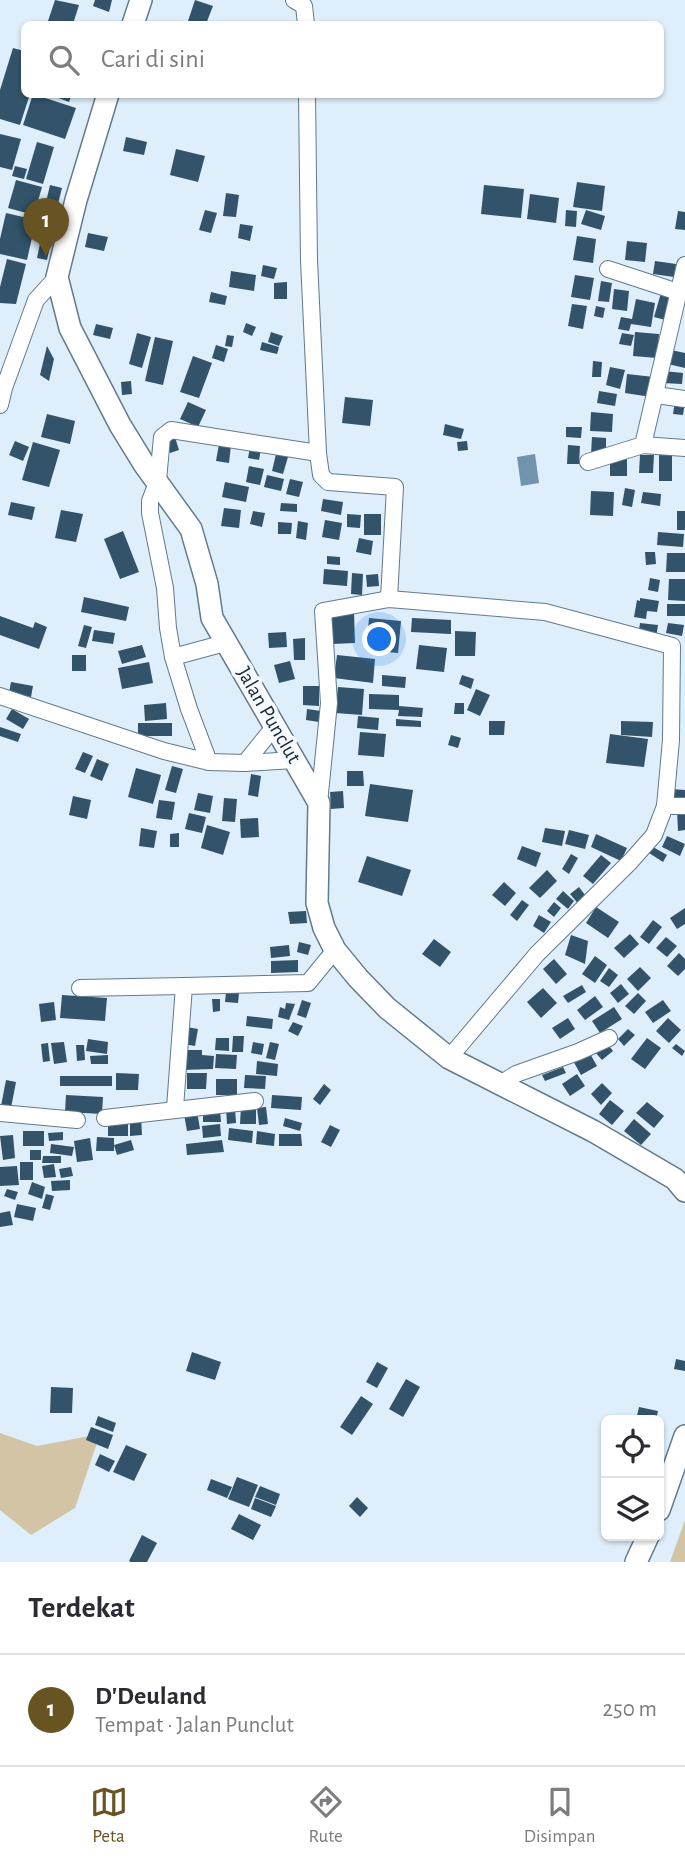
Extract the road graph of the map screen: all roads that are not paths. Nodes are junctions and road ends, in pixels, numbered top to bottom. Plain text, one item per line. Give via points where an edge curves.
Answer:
1 (141, 0) edge
2 (294, 0) edge
3 (134, 21) edge
4 (306, 21) edge
5 (107, 98) edge
6 (307, 98) edge
7 (685, 265) edge
8 (608, 269) dead end
9 (57, 277) junction
10 (678, 292) junction
11 (656, 395) junction
12 (685, 399) edge
13 (0, 405) edge
14 (643, 445) junction
15 (685, 448) edge
16 (318, 453) junction
17 (588, 462) dead end
18 (158, 480) junction
19 (389, 599) junction
20 (225, 643) junction
21 (678, 644) edge
22 (173, 657) junction
23 (0, 696) edge
24 (274, 727) junction
25 (294, 760) junction
26 (209, 762) junction
27 (245, 764) junction
28 (319, 803) junction
29 (665, 806) junction
30 (685, 806) edge
31 (335, 950) junction
32 (184, 986) junction
33 (80, 988) dead end
34 (609, 1038) dead end
35 (449, 1058) junction
36 (499, 1085) junction
37 (255, 1101) dead end
38 (175, 1108) junction
39 (0, 1113) edge
40 (105, 1118) dead end
41 (77, 1120) dead end
42 (685, 1191) edge
43 (685, 1436) edge
44 (664, 1496) edge
45 (646, 1541) edge
46 (636, 1562) edge

1 - 3 main road
2 - 4 street via 304,6
5 - 9 main road, Jalan Punclut
6 - 16 street
7 - 10 street
8 - 10 street
9 - 13 street via 36,300
9 - 18 main road, Jalan Punclut via 70,328 120,425
10 - 11 street
11 - 12 street
11 - 14 street
14 - 15 street
14 - 17 street
16 - 18 street via 172,430 162,437
16 - 19 street via 321,475 328,482 396,487
18 - 20 main road, Jalan Punclut via 191,529 205,573 212,618
18 - 22 street via 150,513
19 - 21 street via 545,612
19 - 28 street via 323,611 329,703
20 - 22 street
20 - 24 main road, Jalan Punclut
21 - 29 street
22 - 26 street
23 - 26 street
24 - 25 main road, Jalan Punclut
24 - 27 street
25 - 27 street
25 - 28 main road, Jalan Punclut
26 - 27 street
28 - 31 main road via 317,903
29 - 30 street
29 - 35 street via 654,835 537,954
31 - 32 street via 307,983
31 - 35 main road via 387,1008
32 - 33 street
32 - 38 street
34 - 36 street
35 - 36 main road
36 - 42 main road via 593,1131 675,1179
37 - 38 street
38 - 40 street
39 - 41 street
43 - 44 main road
45 - 46 main road

